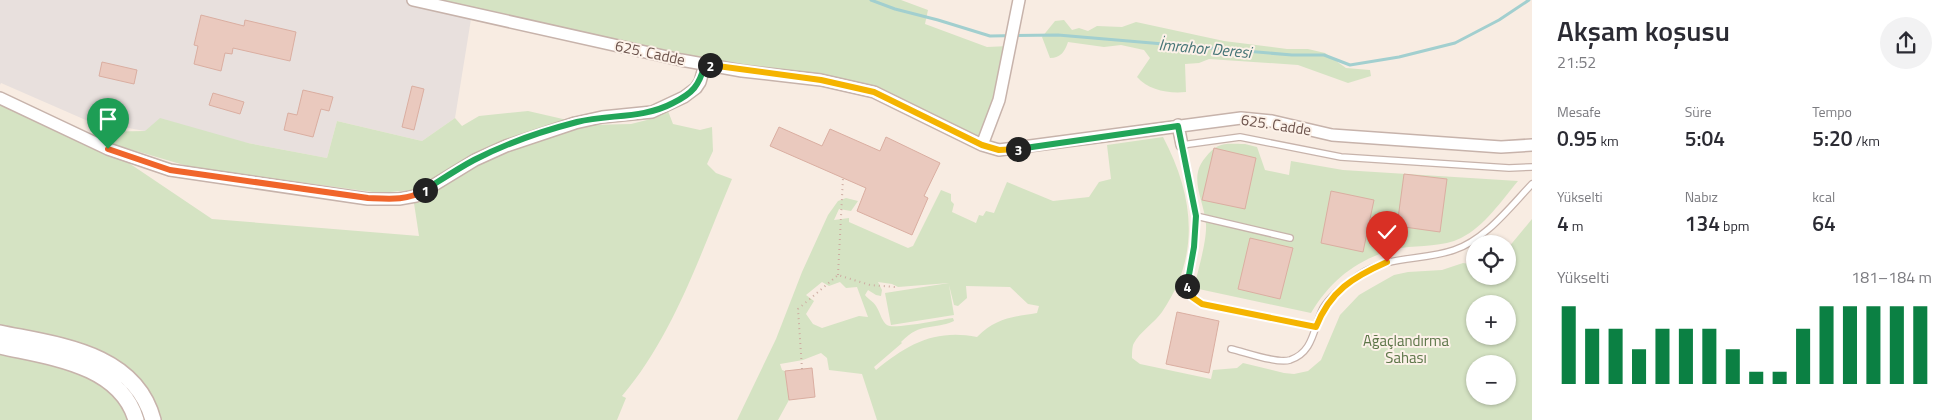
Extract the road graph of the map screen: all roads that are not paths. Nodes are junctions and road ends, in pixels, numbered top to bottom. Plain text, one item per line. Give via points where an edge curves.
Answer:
1 (413, 0) edge
2 (1019, 0) edge
3 (705, 64) junction
4 (0, 98) edge
5 (1178, 126) junction
6 (982, 145) junction
7 (1182, 145) junction
8 (1532, 145) edge
9 (1532, 167) edge
10 (1532, 184) edge
11 (1196, 216) junction
12 (1290, 238) dead end
13 (1316, 327) junction
14 (0, 333) edge
15 (0, 346) edge
16 (1231, 349) dead end
17 (136, 420) edge
18 (153, 420) edge

1 - 3 street, 625. Cadde
2 - 6 street via 998,100
3 - 4 street via 699,84 664,108 631,116 602,117 547,132 475,160 416,196 399,199 368,198 170,170 108,149
3 - 6 street, 625. Cadde via 821,80 874,92
5 - 6 street, 625. Cadde via 1026,148 999,150
5 - 7 street
5 - 8 street, 625. Cadde via 1241,118 1272,121 1332,135 1502,147
7 - 9 lane via 1240,137 1341,157
7 - 11 lane
10 - 13 lane via 1483,233 1456,250 1387,262 1361,273 1324,307
11 - 12 lane
11 - 13 lane via 1187,288 1192,297 1202,304
13 - 16 lane via 1310,346 1302,355 1288,361
14 - 18 street via 70,348 104,360 122,372 137,389
15 - 17 street via 84,367 103,377 126,401

